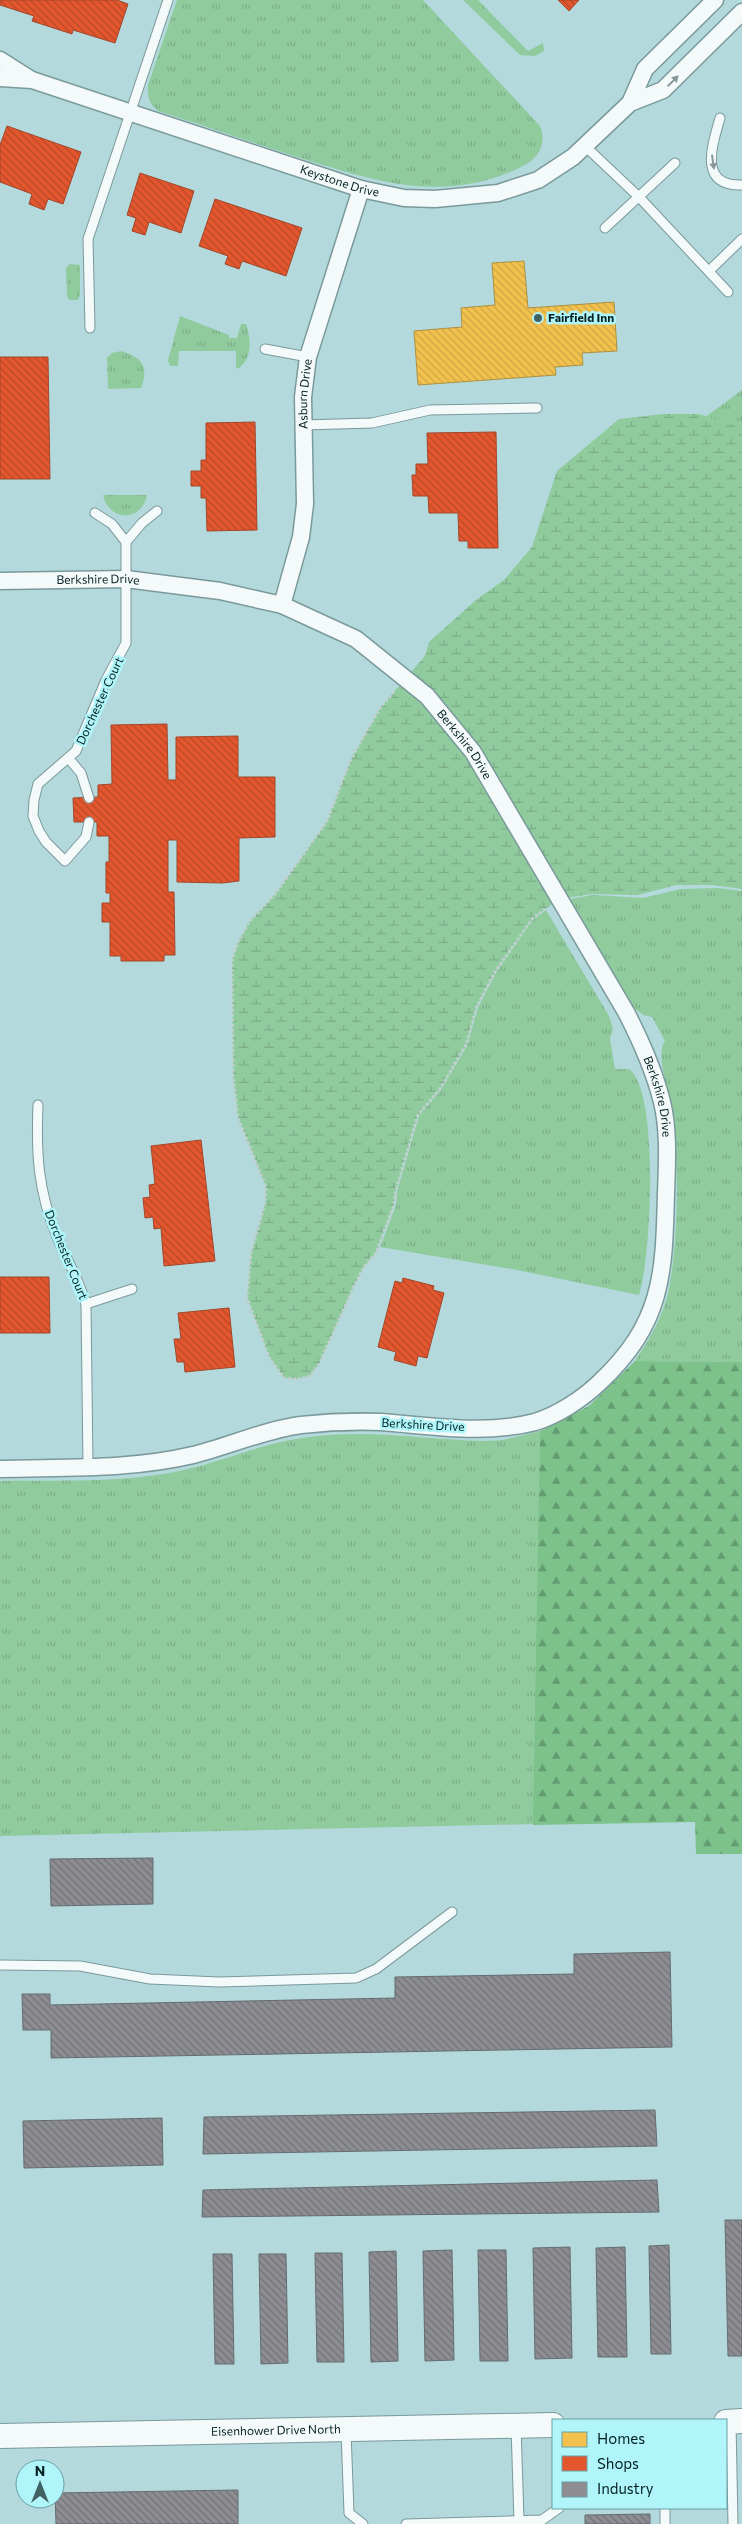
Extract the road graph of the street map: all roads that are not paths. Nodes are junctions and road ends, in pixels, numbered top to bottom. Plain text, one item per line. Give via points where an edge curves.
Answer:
1 (168, 0) edge
2 (715, 0) edge
3 (742, 12) edge
4 (0, 60) edge
5 (0, 78) edge
6 (32, 80) junction
7 (630, 103) junction
8 (129, 113) junction
9 (720, 118) dead end
10 (585, 146) junction
11 (675, 164) dead end
12 (742, 186) edge
13 (360, 189) junction
14 (640, 198) junction
15 (605, 228) dead end
16 (742, 239) edge
17 (709, 271) junction
18 (728, 292) dead end
19 (90, 328) dead end
20 (265, 349) dead end
21 (308, 357) junction
22 (537, 408) dead end
23 (303, 425) junction
24 (157, 510) dead end
25 (95, 513) dead end
26 (126, 542) junction
27 (126, 579) junction
28 (0, 581) edge
29 (282, 605) junction
30 (69, 759) junction
31 (89, 798) dead end
32 (89, 822) dead end
33 (38, 1105) dead end
34 (132, 1289) dead end
35 (86, 1304) junction
36 (88, 1467) junction
37 (0, 1468) edge
38 (452, 1912) dead end
39 (0, 1964) edge
40 (733, 2421) edge
41 (552, 2425) edge
42 (516, 2426) junction
43 (346, 2429) junction
44 (0, 2436) edge
45 (732, 2501) junction
46 (742, 2501) edge
47 (558, 2509) edge
48 (665, 2509) edge
49 (519, 2521) junction
50 (363, 2524) edge
51 (406, 2524) edge
52 (666, 2524) edge
53 (733, 2524) edge

1 - 8 lane
2 - 7 street, Keystone Drive via 645,70
7 -> 3 street, Keystone Drive via 663,90
4 - 6 street, Keystone Drive
5 - 6 street, Keystone Drive
6 - 8 street, Keystone Drive
7 - 10 street, Keystone Drive
8 - 13 street, Keystone Drive
8 - 19 lane via 88,238
9 -> 12 lane via 711,163 716,177 728,186
10 - 13 street, Keystone Drive via 573,158 538,180 498,193 435,199 404,198
10 - 14 lane
11 - 14 lane
13 - 21 street, Asburn Drive
14 - 15 lane
14 - 17 lane
16 - 17 lane
17 - 18 lane
20 - 21 lane
21 - 23 street, Asburn Drive
22 - 23 lane via 430,410 372,424
23 - 29 street, Asburn Drive via 305,504 302,537
24 - 26 lane
25 - 26 lane via 112,524
26 - 27 lane, Dorchester Court
27 - 28 street, Berkshire Drive
27 - 29 street, Berkshire Drive via 220,591
27 - 30 lane, Dorchester Court via 126,643 106,680 76,751
29 - 36 street, Berkshire Drive via 356,639 427,696 473,752 645,1048 663,1105 667,1166 659,1287 643,1331 621,1362 582,1399 536,1422 497,1428 378,1422 307,1425 266,1432 192,1455
30 - 31 lane via 81,773
30 - 32 lane, Dorchester Court via 38,784 33,816 38,831 65,861 86,837
33 - 35 lane, Dorchester Court via 39,1184 56,1235 79,1281
34 - 35 lane
35 - 36 lane, Dorchester Court
36 - 37 street, Berkshire Drive
38 - 39 lane via 376,1970 356,1978 209,1982 150,1979 80,1966
40 - 45 lane
41 - 42 street, Eisenhower Drive North
42 - 43 street, Eisenhower Drive North
42 - 49 lane
43 - 44 street, Eisenhower Drive North
43 - 50 lane via 349,2513
45 - 46 lane
45 - 53 lane
47 - 49 lane via 542,2520
48 - 52 lane
49 - 51 lane

